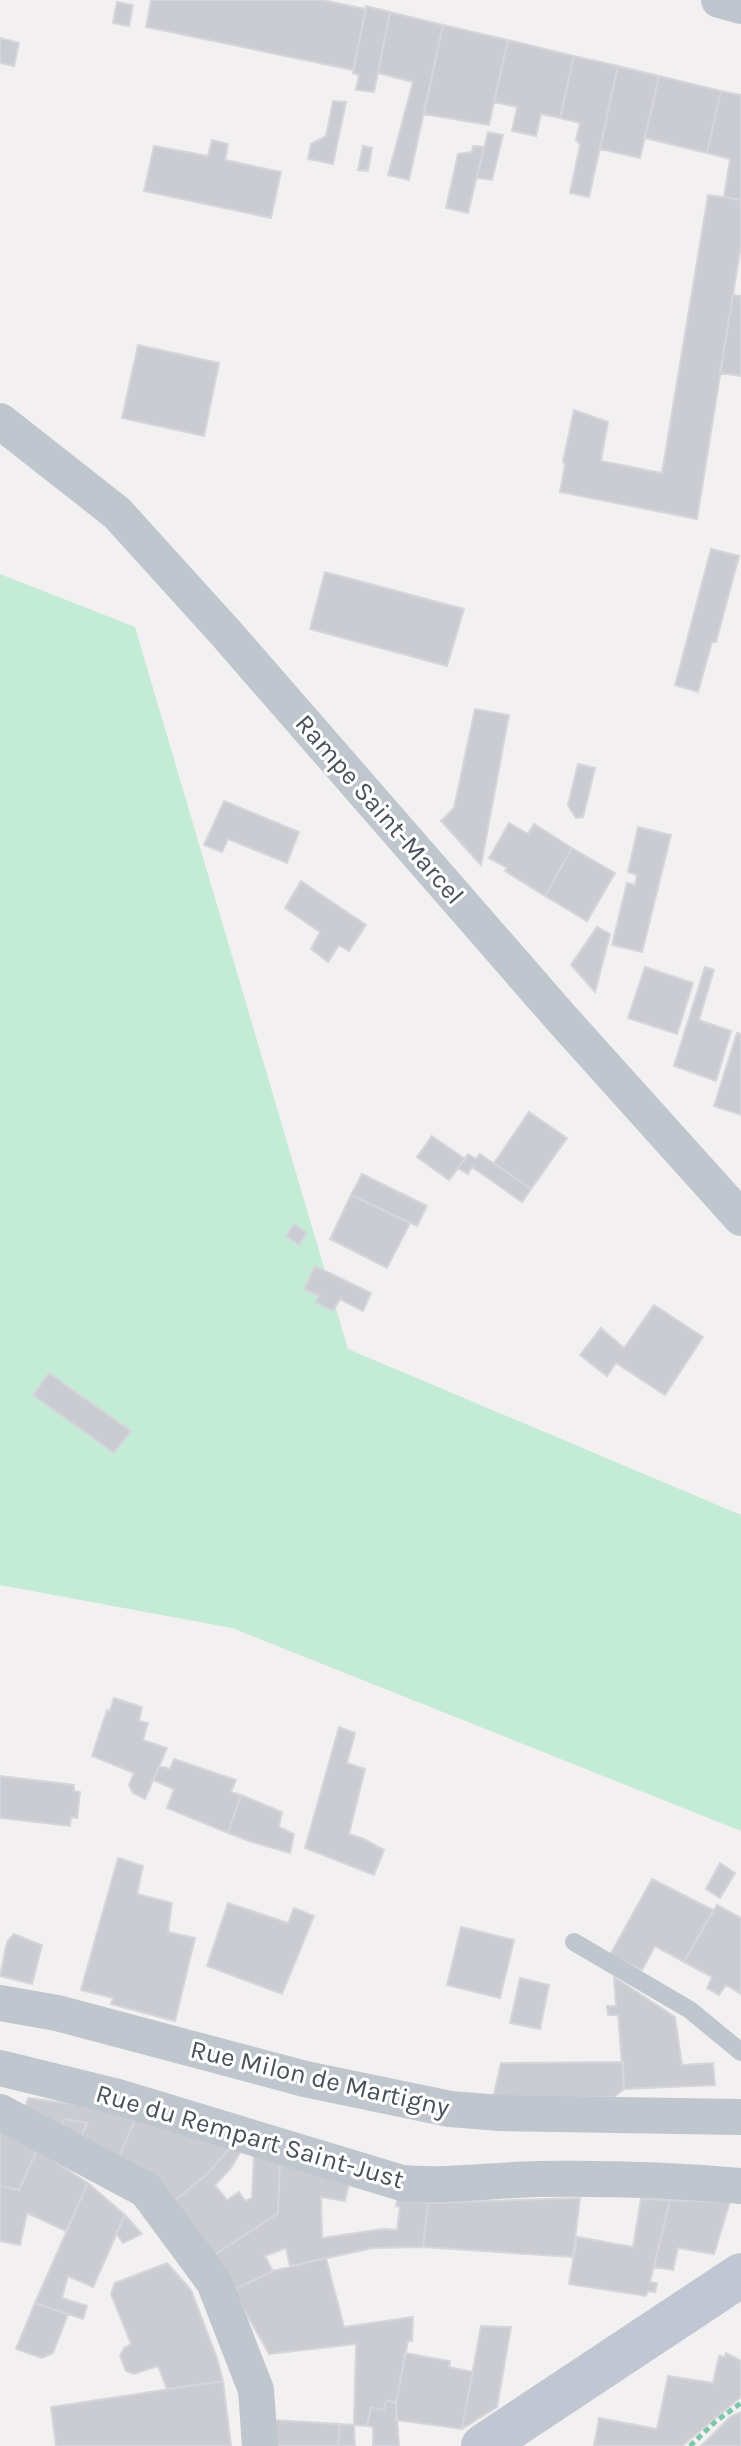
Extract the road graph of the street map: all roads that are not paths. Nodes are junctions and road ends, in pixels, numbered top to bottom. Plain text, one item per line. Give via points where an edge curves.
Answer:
1 (719, 0) edge
2 (741, 6) edge
3 (0, 421) edge
4 (741, 1218) edge
5 (574, 1942) dead end
6 (0, 2003) edge
7 (741, 2052) edge
8 (0, 2068) edge
9 (0, 2112) edge
10 (741, 2117) edge
11 (741, 2186) edge
12 (741, 2275) edge
13 (260, 2446) edge
14 (483, 2446) edge

1 - 2 street
3 - 4 street, Rampe Saint-Marcel via 117,513
5 - 7 lane via 690,2010
6 - 10 street, Rue Milon de Martigny via 57,2013 305,2079 450,2109
8 - 11 street, Rue du Rempart Saint-Just via 118,2097 402,2183 604,2179
9 - 13 street via 146,2190 214,2282 256,2390
12 - 14 street

